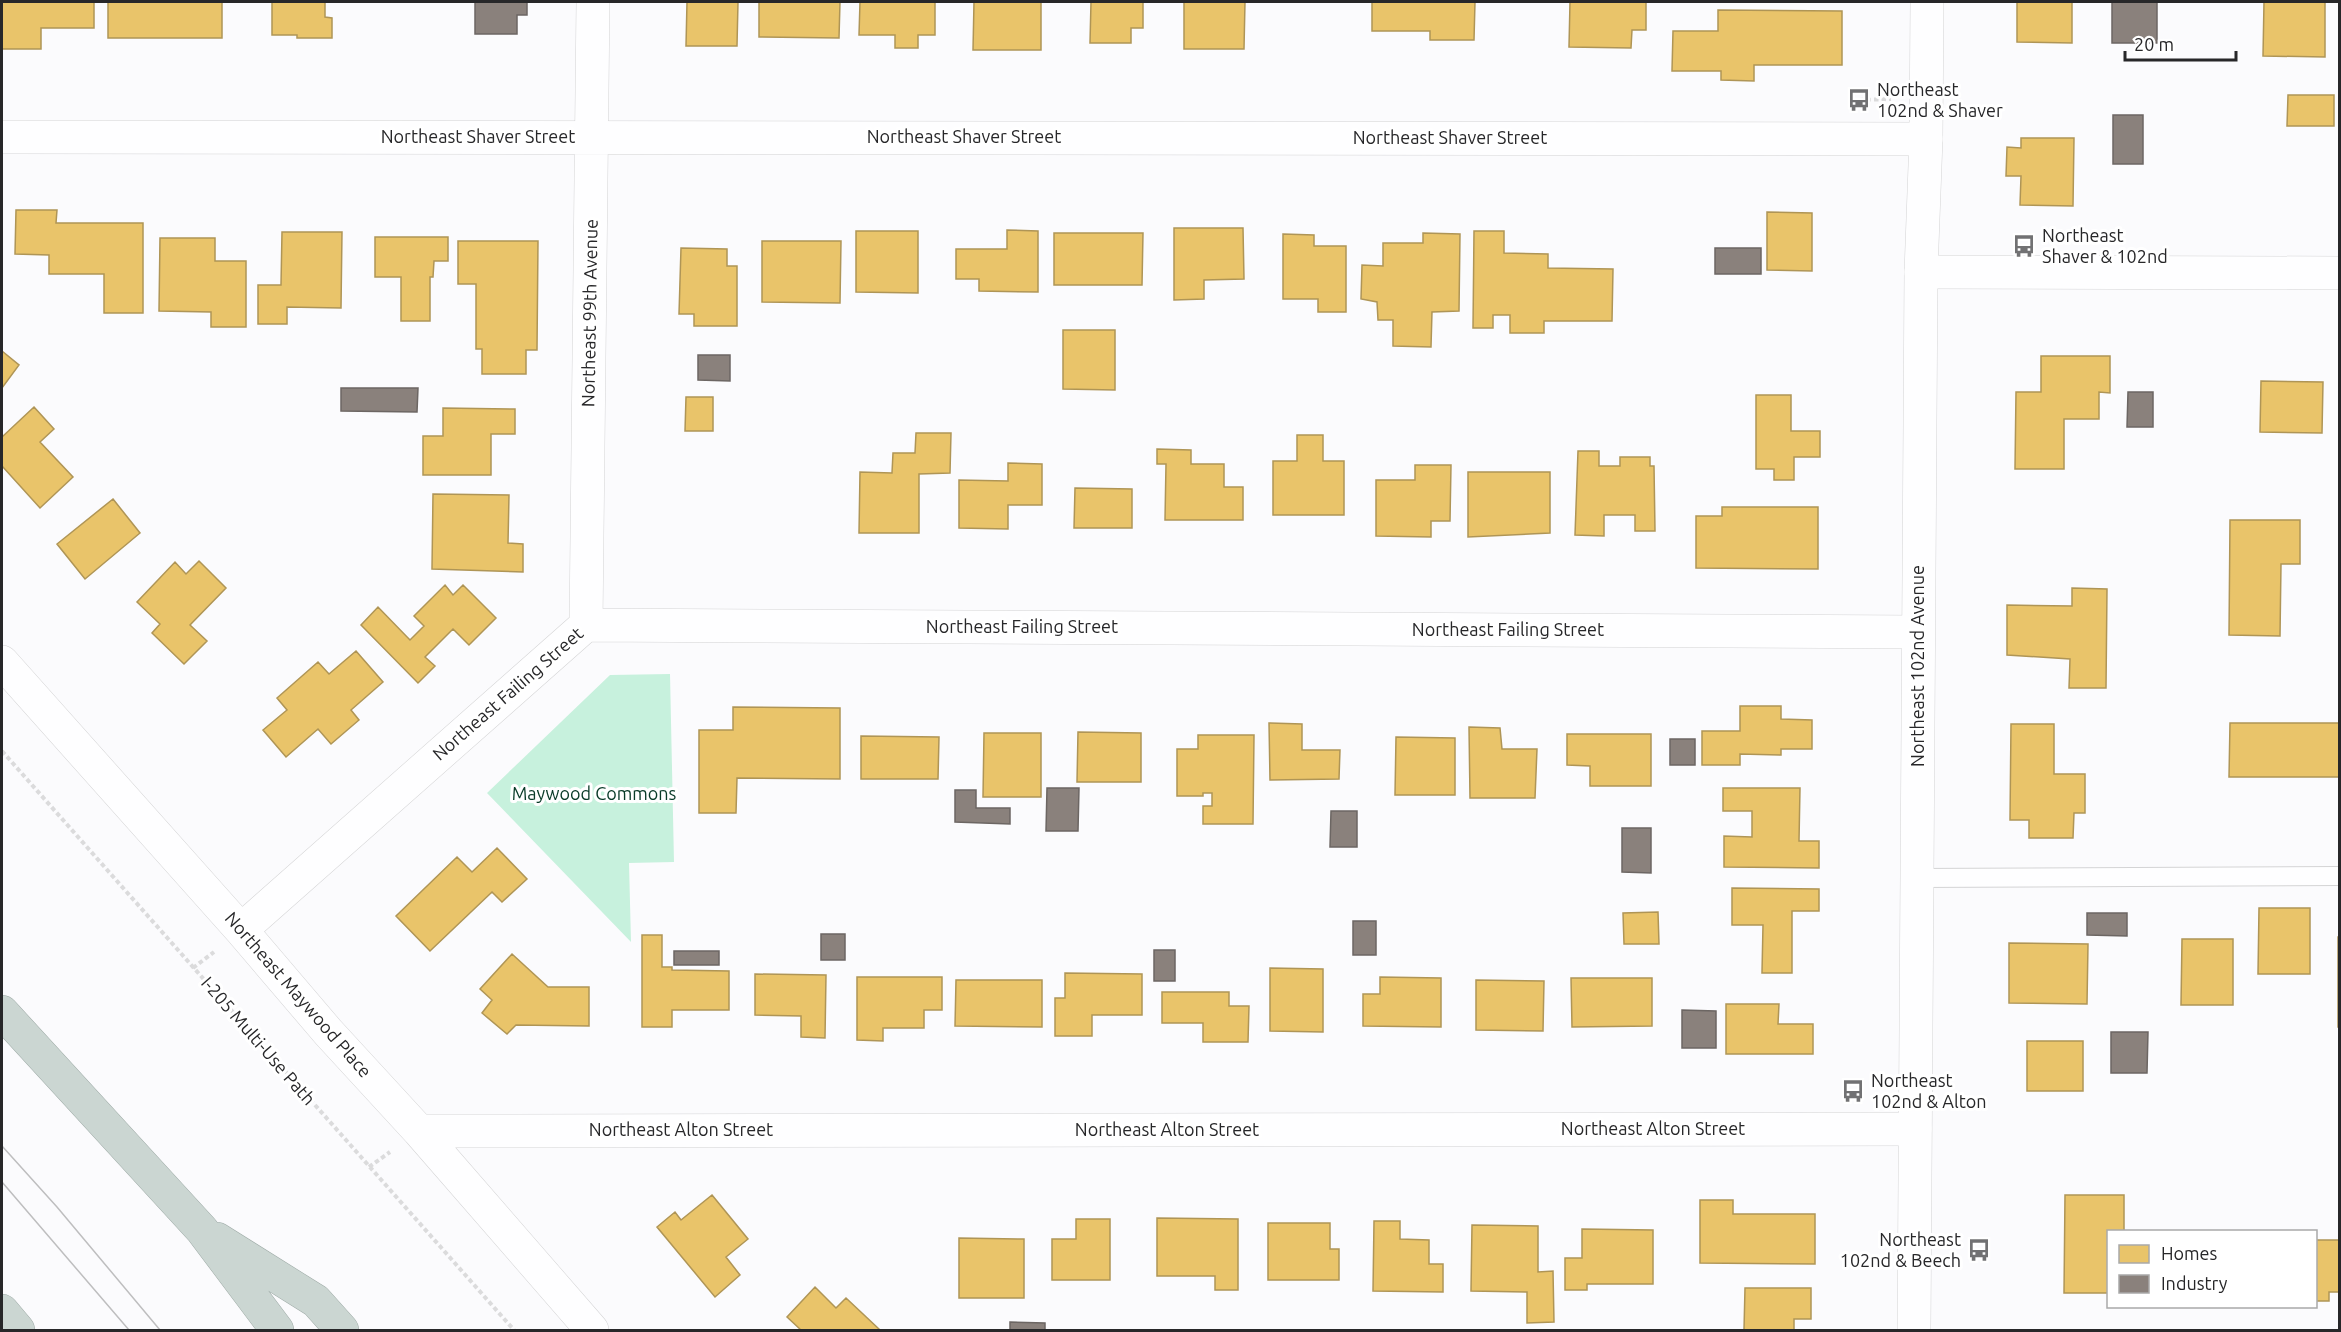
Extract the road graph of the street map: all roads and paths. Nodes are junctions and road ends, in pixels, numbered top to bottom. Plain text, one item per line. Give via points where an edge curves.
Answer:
1 (593, 2) edge
2 (1927, 2) edge
3 (592, 136) junction
4 (2, 137) edge
5 (1926, 139) junction
6 (1920, 272) junction
7 (2340, 273) edge
8 (586, 625) junction
9 (1918, 632) junction
10 (2, 662) edge
11 (2, 751) edge
12 (2340, 876) edge
13 (1916, 878) junction
14 (241, 930) junction
15 (2, 1012) edge
16 (1915, 1129) junction
17 (419, 1131) junction
18 (202, 1230) junction
19 (2, 1311) edge
20 (18, 1330) edge
21 (277, 1330) edge
22 (342, 1330) edge
23 (514, 1330) edge
24 (592, 1330) edge
25 (1914, 1330) edge

1 - 3 street, Northeast 99th Avenue
2 - 5 street, Northeast 102nd Avenue
3 - 4 street, Northeast Shaver Street
3 - 5 street, Northeast Shaver Street
3 - 8 street, Northeast 99th Avenue
5 - 6 street, Northeast 102nd Avenue
6 - 7 street
6 - 9 street, Northeast 102nd Avenue
8 - 9 street, Northeast Failing Street
8 - 14 street, Northeast Failing Street
9 - 13 street, Northeast 102nd Avenue
10 - 14 street, Northeast Maywood Place
11 - 23 path, I-205 Multi-Use Path
12 - 13 lane
13 - 16 street, Northeast 102nd Avenue
14 - 17 street, Northeast Maywood Place
15 - 18 highway
16 - 17 street, Northeast Alton Street
16 - 25 street, Northeast 102nd Avenue
17 - 24 street, Northeast Maywood Place
18 - 21 highway
18 - 22 highway via 316,1301
19 - 20 highway

